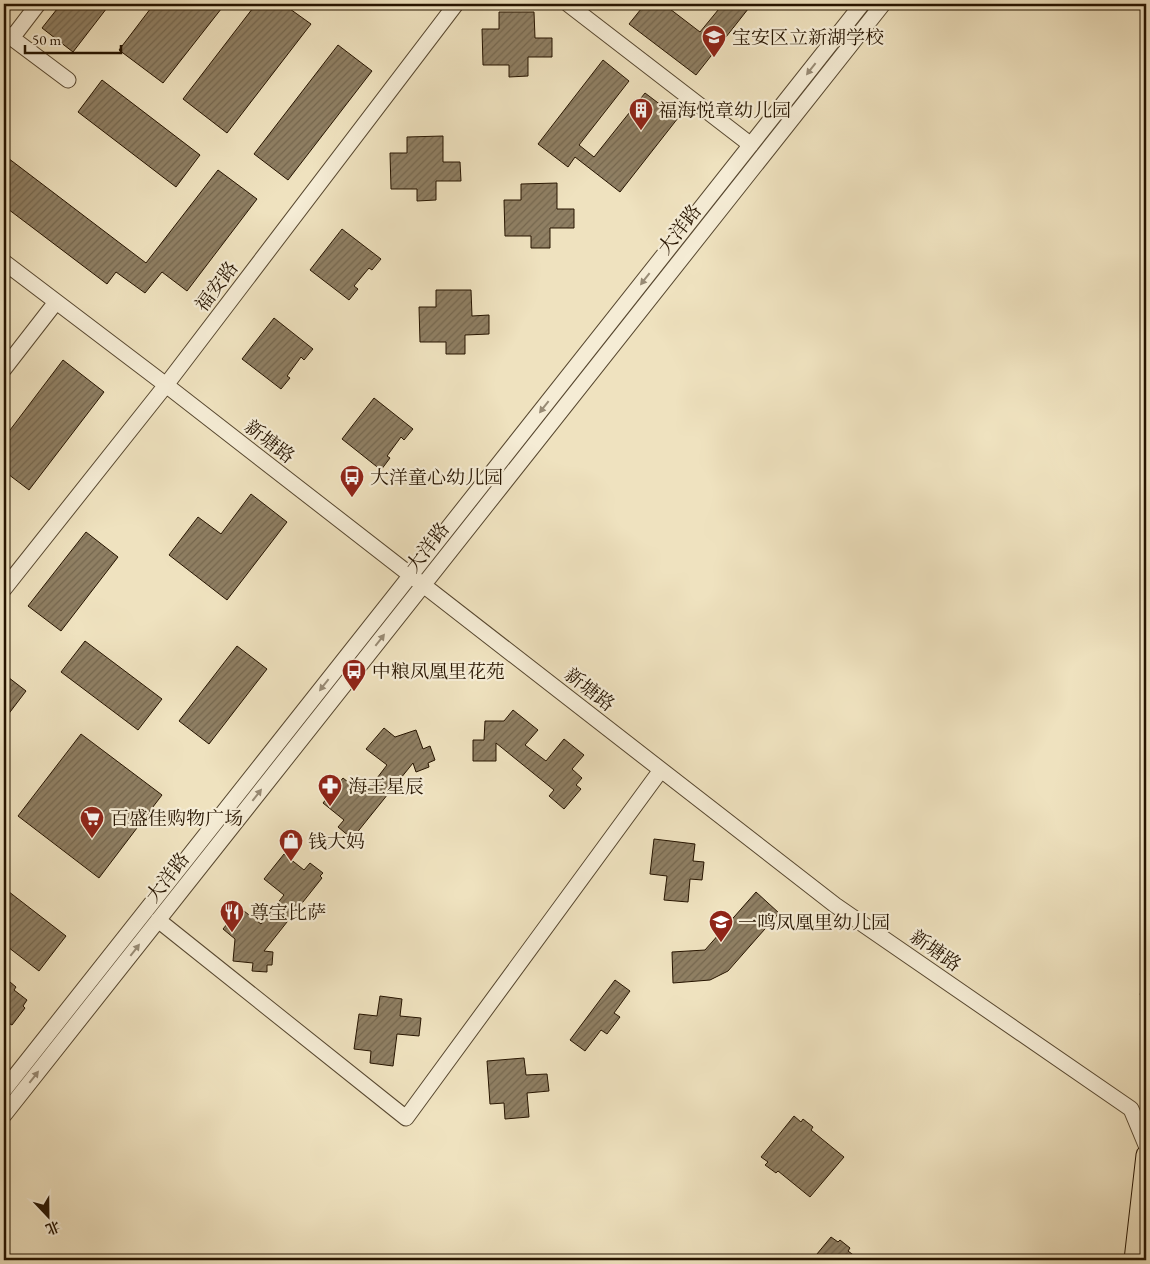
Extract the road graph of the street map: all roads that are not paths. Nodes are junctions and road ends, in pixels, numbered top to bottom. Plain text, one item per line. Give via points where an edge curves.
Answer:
1 (38, 4) edge
2 (456, 4) edge
3 (568, 4) edge
4 (862, 4) edge
5 (883, 4) edge
6 (8, 35) edge
7 (68, 80) dead end
8 (751, 145) junction
9 (4, 262) edge
10 (56, 302) junction
11 (4, 369) edge
12 (166, 385) junction
13 (411, 575) junction
14 (423, 585) junction
15 (4, 589) edge
16 (662, 770) junction
17 (158, 920) junction
18 (4, 1090) edge
19 (4, 1115) edge
20 (1146, 1145) edge
21 (1146, 1155) edge
22 (1134, 1260) edge

1 - 6 street
2 - 12 street, 福安路
3 - 8 street
4 -> 8 street, 大洋路
5 - 14 street, 大洋路
6 - 7 street
8 -> 13 street, 大洋路
9 - 10 street, 新塘路
10 - 11 street
10 - 12 street, 新塘路
12 - 13 street, 新塘路
12 - 15 street, 福安路
13 - 14 street, 新塘路
13 -> 18 street, 大洋路
14 - 16 street, 新塘路
17 -> 14 street, 大洋路
16 - 17 street via 406,1118
16 - 20 street, 新塘路 via 835,905 1131,1109
19 -> 17 street, 大洋路
21 - 22 main road

